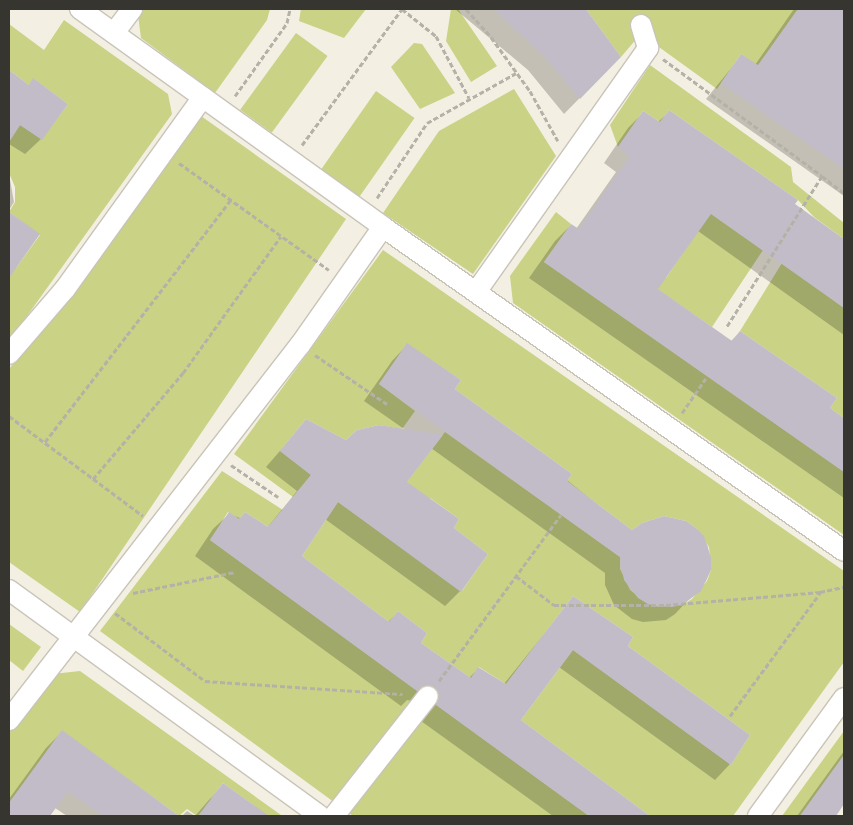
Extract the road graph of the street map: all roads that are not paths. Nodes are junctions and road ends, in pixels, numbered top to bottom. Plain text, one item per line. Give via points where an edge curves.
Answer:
1 (80, 9) edge
2 (132, 9) edge
3 (641, 25) dead end
4 (114, 33) junction
5 (203, 97) junction
6 (383, 227) junction
7 (476, 292) junction
8 (9, 354) edge
9 (844, 550) edge
10 (9, 590) edge
11 (74, 637) junction
12 (428, 696) road end
13 (844, 698) edge
14 (9, 720) edge
15 (320, 816) edge
16 (334, 816) edge
17 (758, 816) edge

1 - 4 street
2 - 4 street
3 - 7 street via 648,48
4 - 5 street
5 - 6 street
5 - 8 street via 64,289
6 - 7 street
6 - 11 street via 300,345
7 - 9 street
10 - 11 street
11 - 14 street
11 - 15 street
12 - 16 street
13 - 17 street

